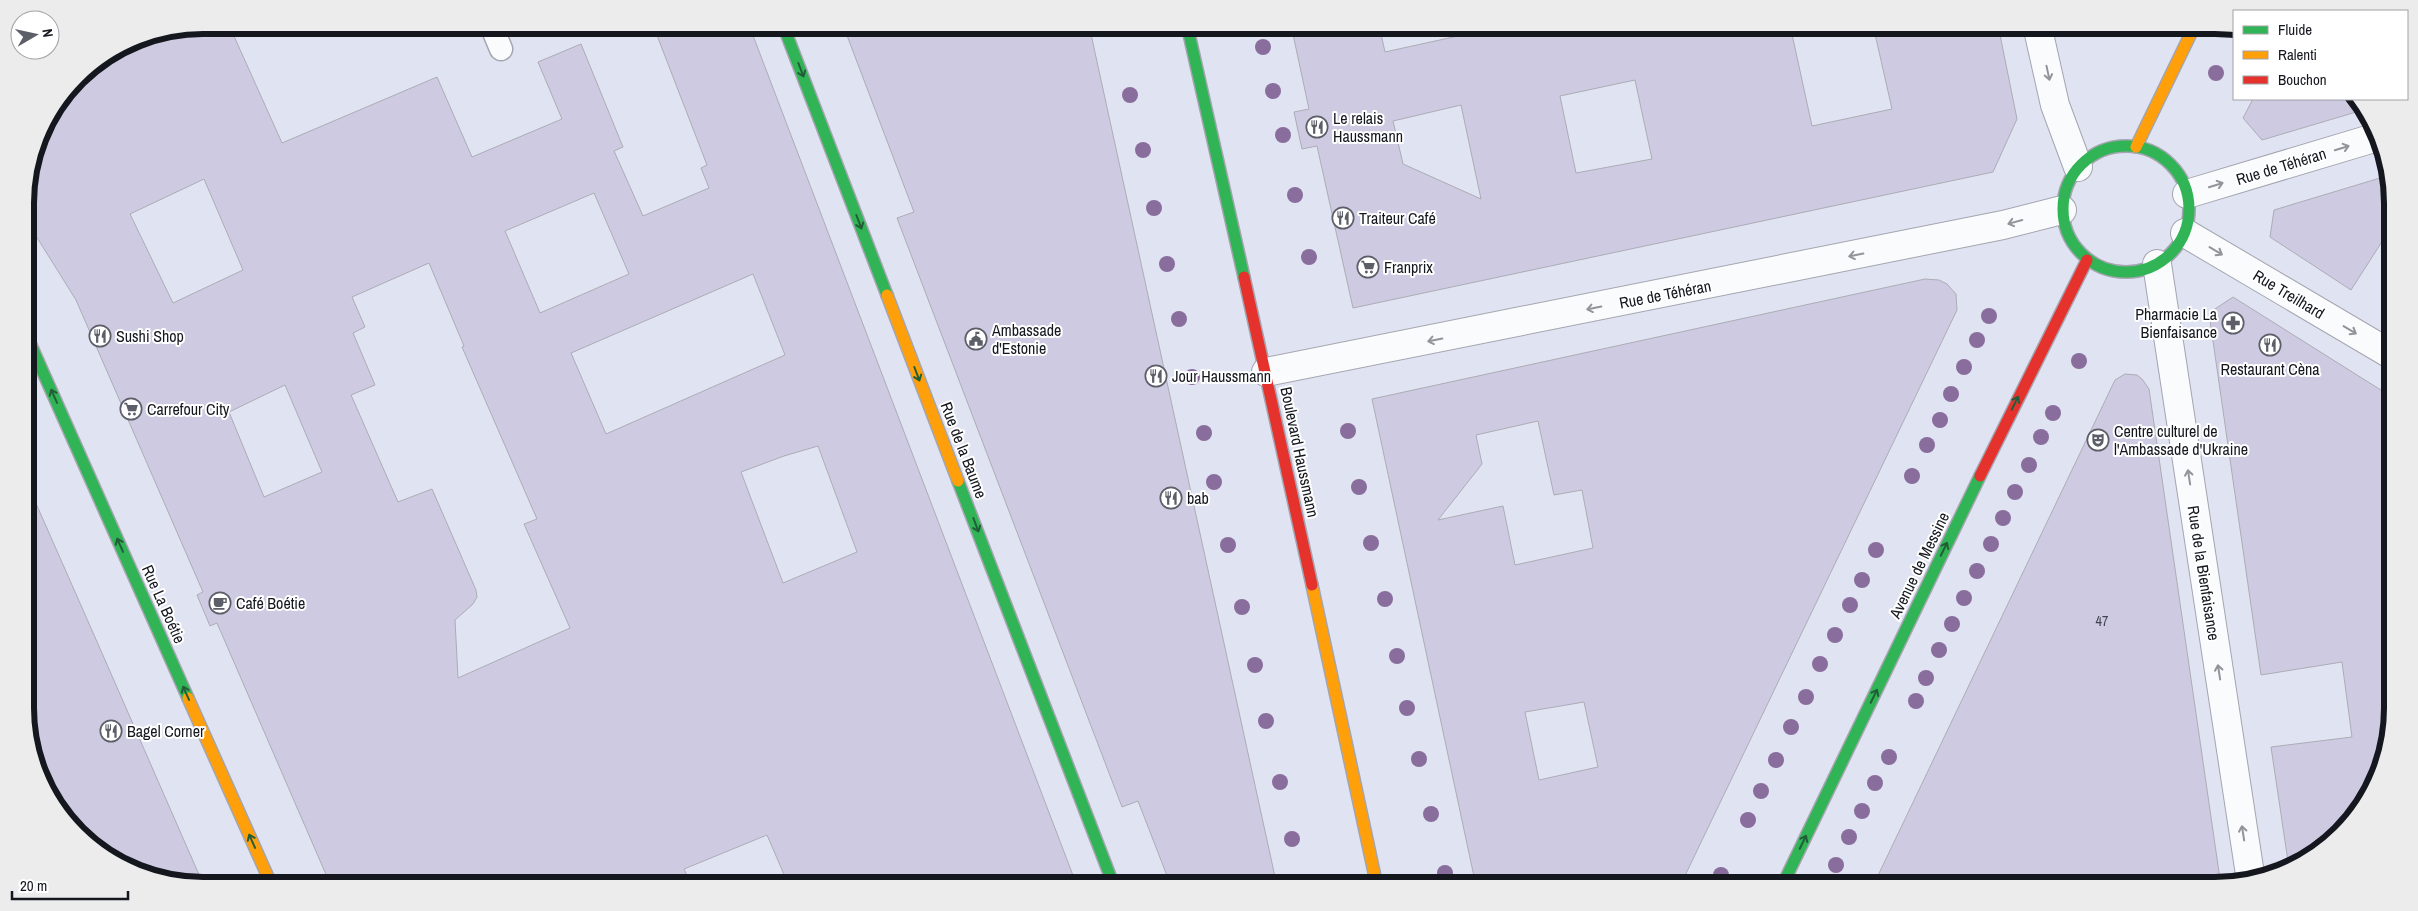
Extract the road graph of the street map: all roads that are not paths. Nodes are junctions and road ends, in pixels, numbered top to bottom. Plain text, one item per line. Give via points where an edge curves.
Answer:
1 (495, 34) edge
2 (786, 34) edge
3 (1189, 34) edge
4 (2039, 34) edge
5 (2191, 34) edge
6 (501, 49) dead end
7 (2371, 139) edge
8 (2136, 147) junction
9 (2078, 167) junction
10 (2187, 194) junction
11 (2062, 210) junction
12 (2185, 233) junction
13 (2087, 260) junction
14 (2158, 264) junction
15 (2384, 350) edge
16 (34, 352) edge
17 (1266, 372) junction
18 (2250, 874) edge
19 (268, 877) edge
20 (1111, 877) edge
21 (1376, 877) edge
22 (1786, 877) edge

1 - 6 lane
2 -> 20 street, Rue de la Baume
3 - 17 street, Boulevard Haussmann
4 -> 9 street via 2055,105
5 - 8 street
10 -> 7 street, Rue de Téhéran
8 - 9 street via 2120,146 2105,150
8 - 10 street via 2167,161 2179,174
9 - 11 street via 2069,180
10 - 12 street via 2189,204
11 - 13 street via 2065,229
11 -> 17 street, Rue de Téhéran via 1984,229
12 - 14 street via 2177,248
12 -> 15 street, Rue Treilhard
13 - 14 street via 2118,273 2135,273
22 -> 13 street, Avenue de Messine
18 -> 14 street, Rue de la Bienfaisance
19 -> 16 street, Rue La Boétie
17 - 21 street, Boulevard Haussmann

